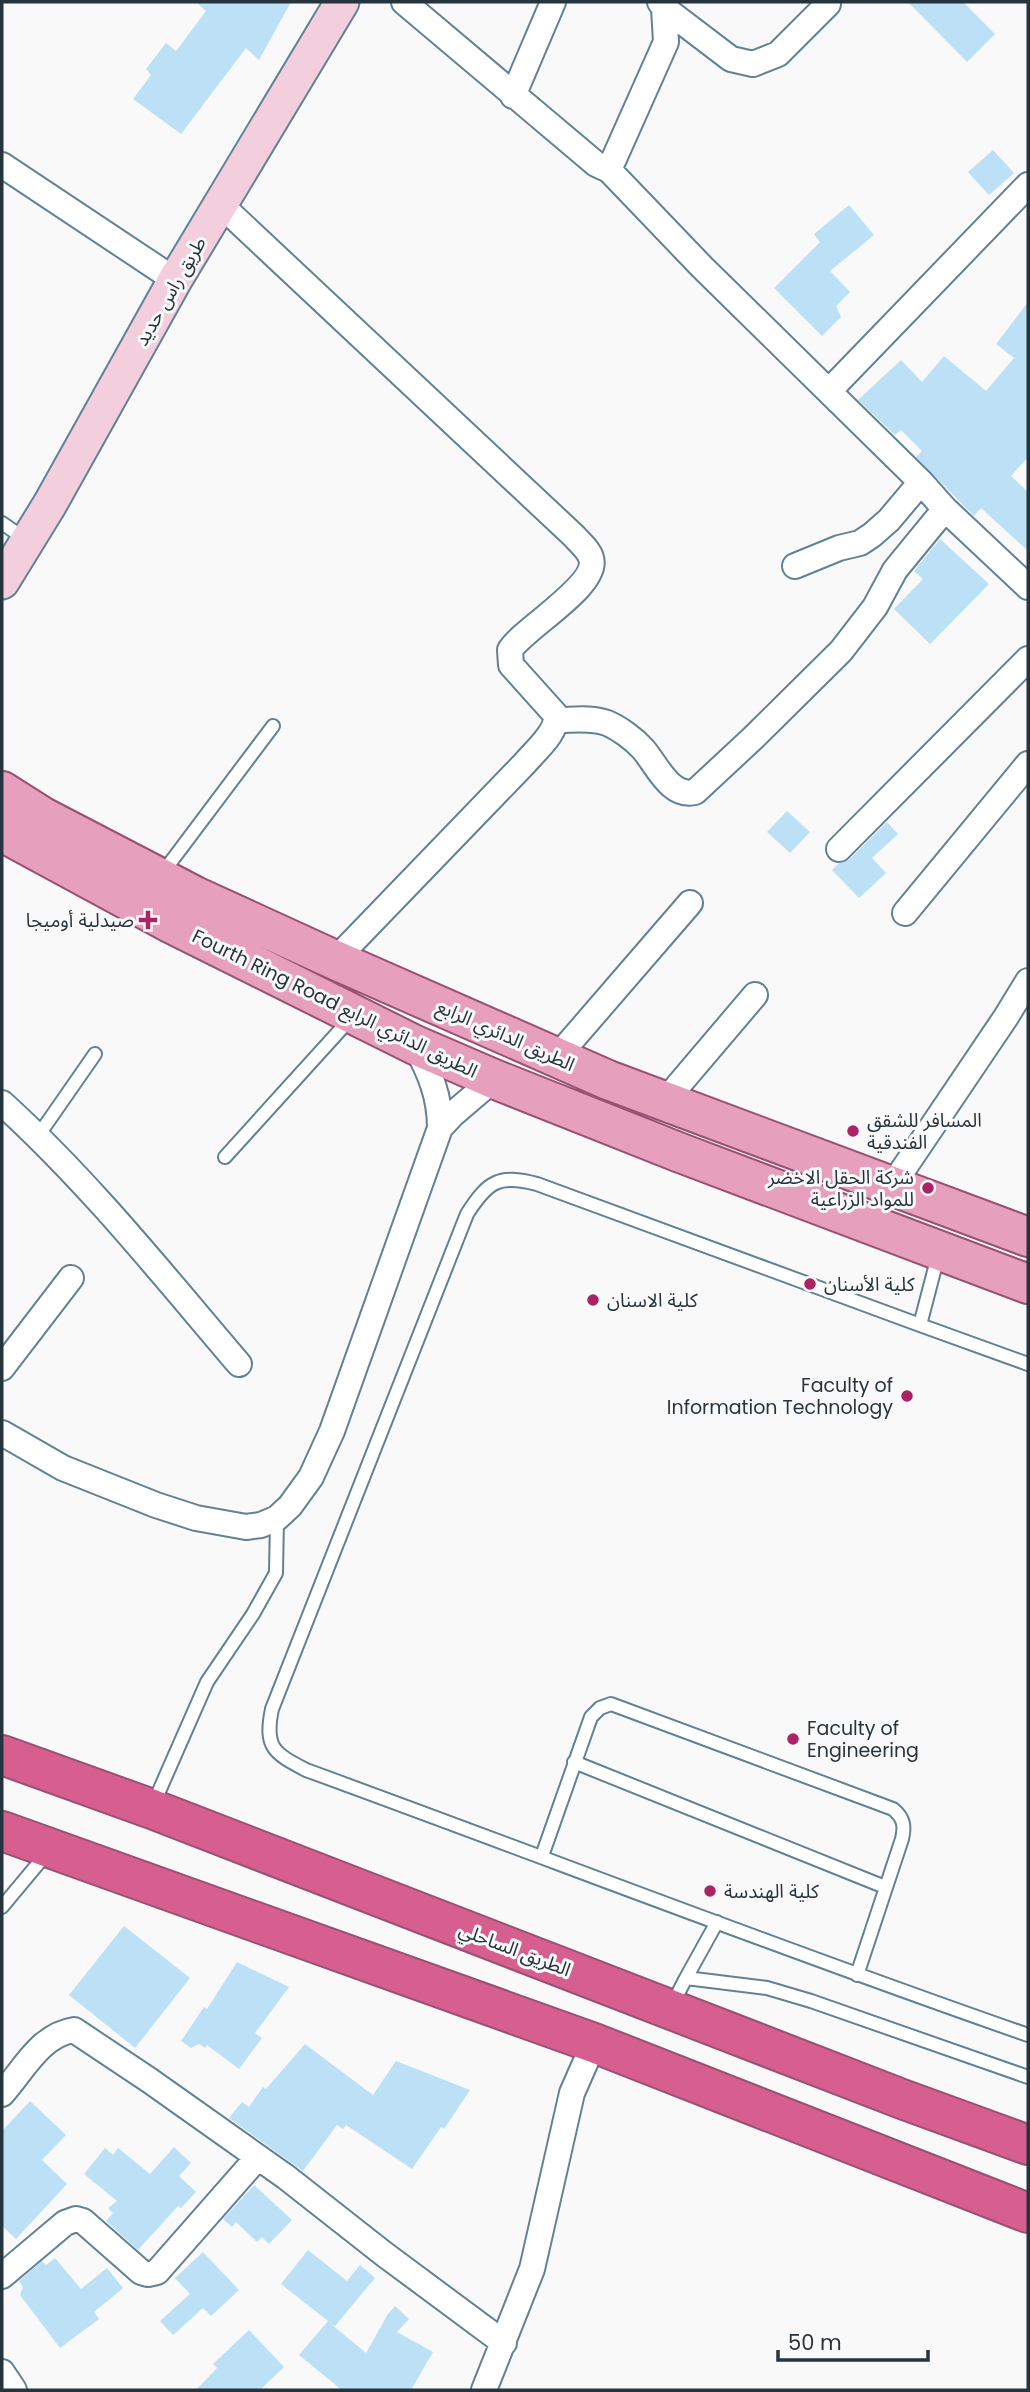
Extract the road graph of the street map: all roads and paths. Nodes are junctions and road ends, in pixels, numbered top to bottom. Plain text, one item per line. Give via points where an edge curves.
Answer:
1 (342, 2) edge
2 (404, 2) edge
3 (553, 2) edge
4 (828, 4) dead end
5 (662, 5) edge
6 (513, 96) junction
7 (2, 165) edge
8 (609, 170) junction
9 (1028, 185) edge
10 (221, 205) junction
11 (176, 280) junction
12 (829, 391) junction
13 (921, 482) junction
14 (945, 509) junction
15 (15, 532) edge
16 (795, 566) dead end
17 (2, 582) edge
18 (1028, 587) edge
19 (1028, 659) edge
20 (556, 720) junction
21 (273, 726) dead end
22 (1028, 764) edge
23 (2, 776) edge
24 (2, 792) edge
25 (43, 817) junction
26 (2, 832) edge
27 (839, 849) dead end
28 (159, 878) junction
29 (690, 903) dead end
30 (905, 913) dead end
31 (335, 960) junction
32 (1028, 981) edge
33 (755, 995) dead end
34 (355, 1015) junction
35 (415, 1045) junction
36 (95, 1054) dead end
37 (557, 1058) junction
38 (494, 1079) junction
39 (665, 1101) junction
40 (2, 1103) edge
41 (440, 1128) junction
42 (38, 1136) junction
43 (225, 1157) dead end
44 (892, 1186) junction
45 (1028, 1237) edge
46 (939, 1252) junction
47 (71, 1278) dead end
48 (1028, 1284) edge
49 (920, 1325) junction
50 (239, 1364) dead end
51 (1028, 1364) edge
52 (2, 1368) edge
53 (2, 1433) edge
54 (277, 1518) junction
55 (2, 1755) edge
56 (574, 1762) junction
57 (152, 1809) junction
58 (2, 1831) edge
59 (50, 1850) junction
60 (542, 1856) junction
61 (885, 1887) junction
62 (2, 1907) edge
63 (717, 1922) junction
64 (857, 1975) junction
65 (678, 1993) junction
66 (1028, 2035) edge
67 (594, 2043) junction
68 (1028, 2077) edge
69 (2, 2094) edge
70 (1028, 2145) edge
71 (258, 2157) junction
72 (1023, 2206) edge
73 (2, 2276) edge
74 (503, 2343) junction
75 (2, 2372) edge
76 (14, 2390) edge
77 (484, 2390) edge

1 - 10 street, طريق راس حديد
2 - 6 street
3 - 6 street
4 - 5 street via 778,54 752,64 731,59
5 - 8 street via 666,42
6 - 8 street
7 - 11 street
8 - 12 street
9 - 12 street
10 - 11 street, طريق راس حديد
10 - 20 street via 515,479 591,556 592,569 580,587 510,650 511,665
11 - 15 street, طريق راس حديد
12 - 13 street
13 - 14 street
13 - 16 street via 872,535
14 - 18 street
14 - 20 street via 895,570 875,607 841,651 695,792 678,790 641,746 618,729 604,722
15 - 17 street, طريق راس حديد
19 - 27 street
20 - 31 street via 525,763
21 - 28 lane
22 - 30 street
23 - 25 main road
24 - 25 main road, الطريق الدائري الرابع
25 - 28 main road, الطريق الدائري الرابع
26 - 34 main road, Fourth Ring Road الطريق الدائري الرابع
28 - 31 main road, الطريق الدائري الرابع
29 - 37 street
31 - 37 main road, الطريق الدائري الرابع
32 - 44 street
33 - 39 street
34 - 35 main road, Fourth Ring Road الطريق الدائري الرابع
34 - 43 lane
35 - 38 main road, Fourth Ring Road الطريق الدائري الرابع
35 - 41 street via 435,1086
36 - 42 lane
37 - 39 main road, الطريق الدائري الرابع
38 - 41 street
38 - 46 main road, Fourth Ring Road الطريق الدائري الرابع
39 - 44 main road, الطريق الدائري الرابع
40 - 42 street
41 - 54 street via 332,1431 311,1477
42 - 50 street
44 - 45 main road, الطريق الدائري الرابع
46 - 48 main road
46 - 49 lane
47 - 52 street
49 - 51 lane
49 - 60 lane via 537,1184 502,1180 476,1200 272,1709 269,1741 275,1752 306,1770
53 - 54 street via 63,1468 156,1506 246,1527
54 - 57 lane via 276,1573 206,1682
55 - 57 highway, الطريق الساحلي
56 - 60 lane
56 - 61 lane
56 - 61 lane via 591,1717 611,1704 893,1809 905,1827
57 - 65 highway, الطريق الساحلي
58 - 59 highway
59 - 62 lane
59 - 67 highway
60 - 63 lane
61 - 64 lane
63 - 64 lane
63 - 65 lane
64 - 66 lane
65 - 68 lane via 767,1988
65 - 70 highway, الطريق الساحلي
67 - 72 highway
67 - 74 street via 572,2093 532,2269
69 - 71 street via 49,2039 74,2030
71 - 73 street via 157,2272 141,2272 76,2218 65,2222
71 - 74 street
74 - 77 street
75 - 76 street

